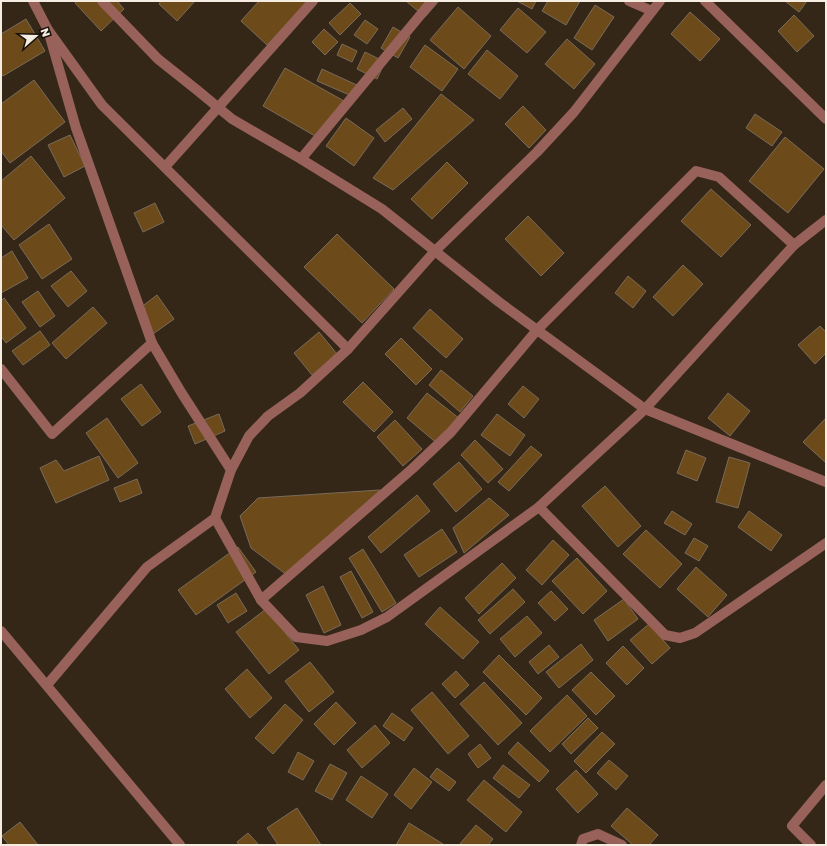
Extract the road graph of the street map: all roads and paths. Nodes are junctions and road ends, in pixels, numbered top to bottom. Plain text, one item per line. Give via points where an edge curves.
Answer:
1 (33, 1) edge
2 (102, 1) edge
3 (313, 1) edge
4 (432, 1) edge
5 (629, 1) edge
6 (660, 1) edge
7 (705, 1) edge
8 (652, 12) junction
9 (48, 30) junction
10 (218, 107) junction
11 (826, 119) edge
12 (301, 159) junction
13 (165, 167) junction
14 (826, 220) edge
15 (794, 246) junction
16 (435, 251) junction
17 (537, 330) junction
18 (152, 343) junction
19 (348, 349) junction
20 (1, 369) edge
21 (645, 409) junction
22 (231, 470) junction
23 (826, 482) edge
24 (539, 506) junction
25 (215, 518) junction
26 (826, 543) edge
27 (261, 600) junction
28 (1, 631) edge
29 (47, 686) junction
30 (826, 785) edge
31 (180, 845) edge
32 (581, 845) edge
33 (622, 845) edge
34 (811, 845) edge

1 - 9 street
2 - 10 street via 158,59
3 - 10 street
4 - 12 street
5 - 8 street
6 - 8 street
7 - 11 street
8 - 16 street via 574,112 537,152
9 - 13 street via 102,105
9 - 18 street via 76,128
10 - 12 street via 232,120
10 - 13 street
12 - 16 street via 382,209
13 - 19 street
14 - 15 street
15 - 17 street via 719,177 696,170
15 - 21 street
16 - 17 street
16 - 19 street
17 - 21 street
17 - 27 street via 451,432
18 - 20 street via 52,434
18 - 22 street
19 - 22 street via 300,393 268,416 249,436
21 - 23 street
21 - 24 street
22 - 25 street
24 - 26 street via 665,635 680,638 695,633
24 - 27 street via 387,617 361,630 327,641 296,637
25 - 27 street
25 - 29 street via 147,567
28 - 29 street
29 - 31 street
30 - 34 street via 792,826
32 - 33 street via 583,839 598,834

